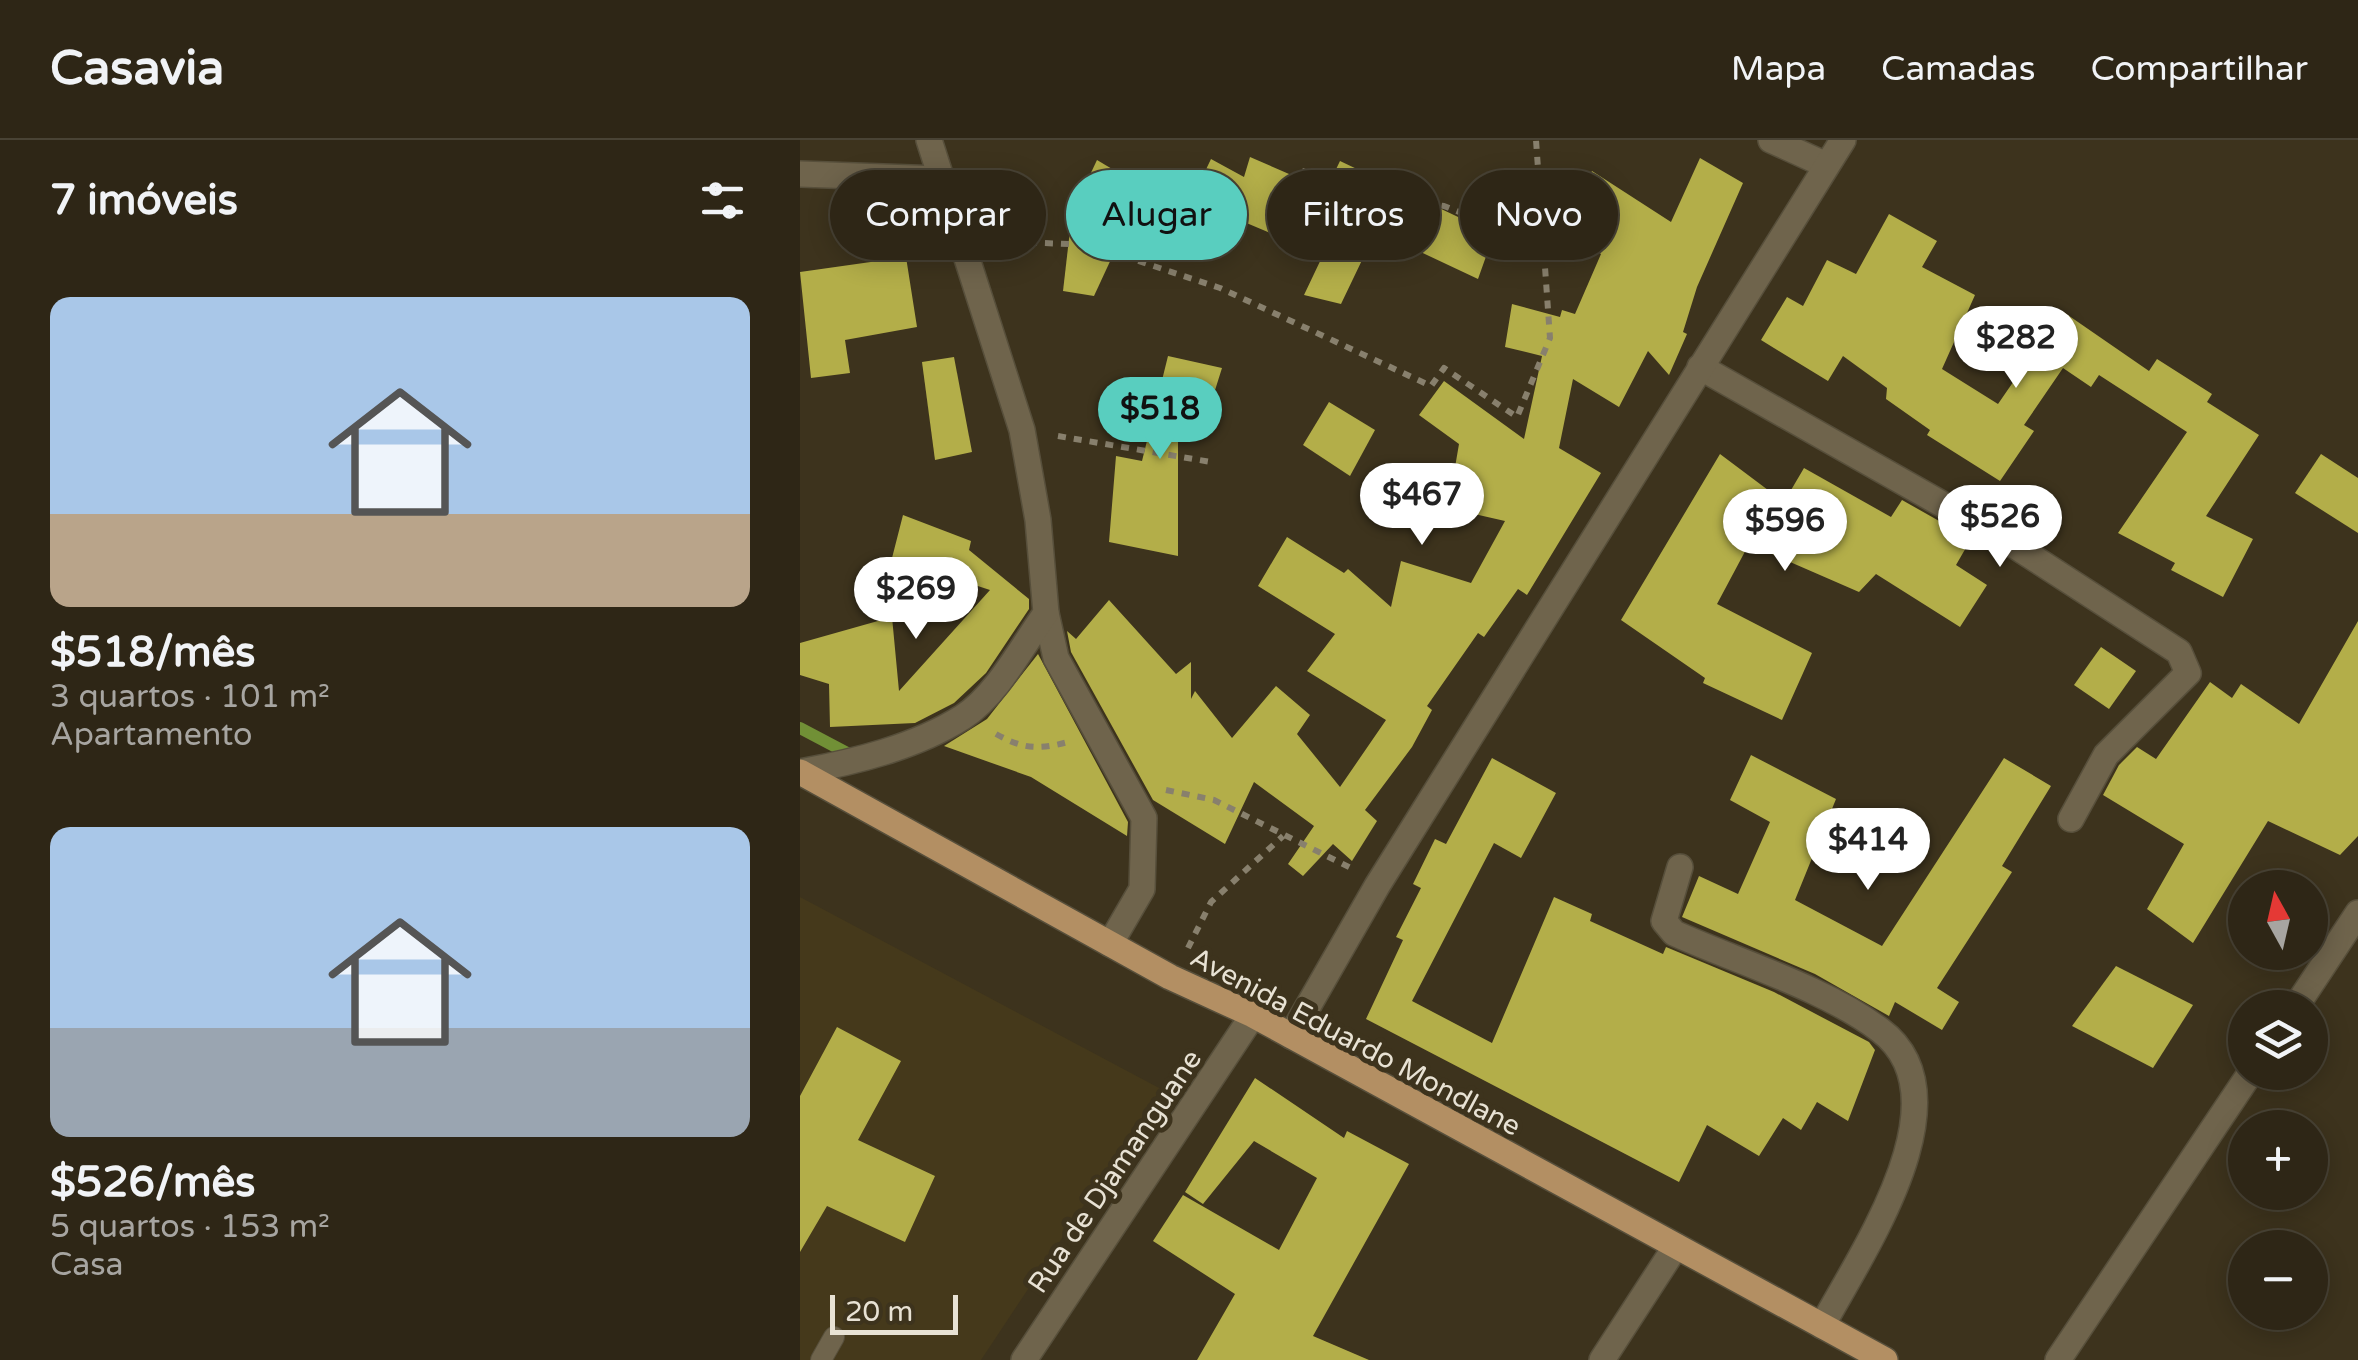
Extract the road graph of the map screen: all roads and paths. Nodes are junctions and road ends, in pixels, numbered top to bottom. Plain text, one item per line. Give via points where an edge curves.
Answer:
1 (929, 140) edge
2 (1536, 140) edge
3 (1771, 140) edge
4 (1842, 140) edge
5 (1826, 165) junction
6 (937, 170) edge
7 (1538, 170) edge
8 (800, 174) edge
9 (830, 175) edge
10 (1046, 244) edge
11 (968, 260) edge
12 (1545, 260) edge
13 (1700, 366) junction
14 (1022, 430) junction
15 (1211, 462) dead end
16 (1046, 613) junction
17 (964, 716) junction
18 (1076, 740) dead end
19 (800, 772) edge
20 (1130, 791) junction
21 (2071, 819) dead end
22 (1282, 836) junction
23 (1680, 868) dead end
24 (1377, 886) junction
25 (2358, 913) edge
26 (1110, 944) junction
27 (1170, 977) junction
28 (2307, 990) edge
29 (1253, 1015) junction
30 (1291, 1036) junction
31 (2239, 1090) edge
32 (1676, 1246) junction
33 (1822, 1326) junction
34 (834, 1337) dead end
35 (821, 1360) edge
36 (1024, 1360) edge
37 (1602, 1360) edge
38 (1884, 1360) edge
39 (2058, 1360) edge

1 - 6 street
2 - 7 path
3 - 5 street
4 - 5 street
5 - 13 street
8 - 9 street
10 - 12 path via 1090,246 1220,288 1431,386 1444,368 1517,416 1550,338
11 - 14 street
13 - 21 street via 2008,542 2180,652 2188,672 2106,755
13 - 24 street
14 - 15 path
14 - 16 street
16 - 17 street
16 - 20 street via 1056,658
17 - 18 path via 1022,748
17 - 19 street via 855,762
19 - 26 main road, Avenida Eduardo Mondlane
20 - 22 path via 1168,790 1214,800
20 - 26 street via 1144,818 1142,889
22 - 24 path
22 - 27 path via 1211,902
23 - 33 street via 1665,905 1664,921 1674,932 1848,1011 1883,1032 1910,1064 1914,1124 1898,1183
24 - 30 street
25 - 28 street
26 - 27 main road, Avenida Eduardo Mondlane
27 - 29 main road, Avenida Eduardo Mondlane
29 - 30 main road, Avenida Eduardo Mondlane
29 - 36 street, Rua de Djamanguane
30 - 32 main road, Avenida Eduardo Mondlane
31 - 39 street
32 - 33 main road, Avenida Eduardo Mondlane
32 - 37 street
33 - 38 main road, Avenida Eduardo Mondlane
34 - 35 lane

